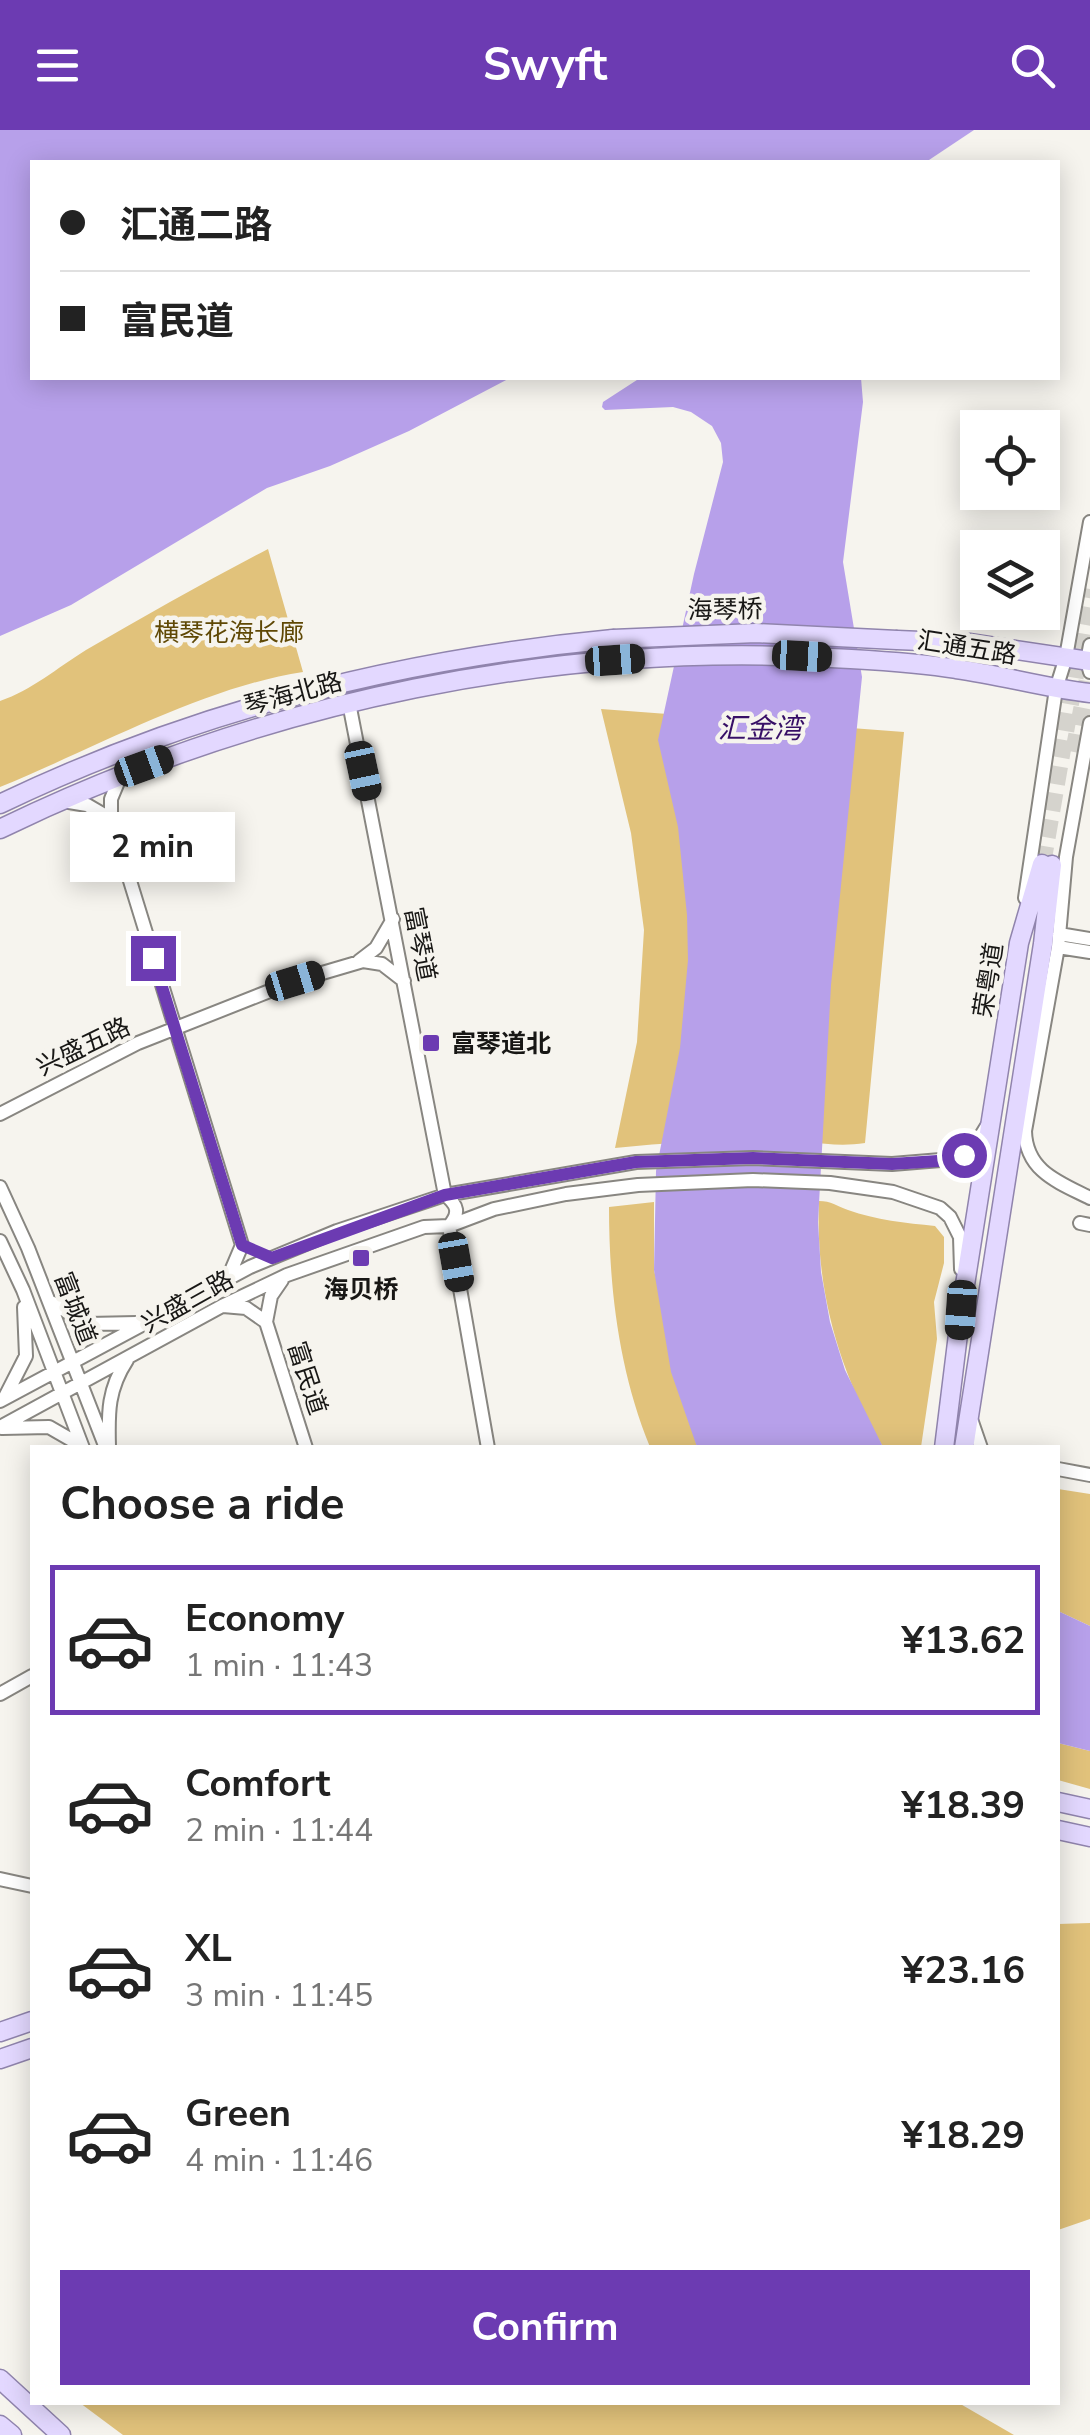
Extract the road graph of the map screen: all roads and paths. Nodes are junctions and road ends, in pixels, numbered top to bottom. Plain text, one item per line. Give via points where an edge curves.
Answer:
1 (1090, 522) edge
2 (613, 639) joint
3 (898, 640) joint
4 (1066, 657) junction
5 (615, 660) joint
6 (1089, 660) edge
7 (896, 662) joint
8 (1056, 689) junction
9 (1090, 693) edge
10 (350, 703) junction
11 (1090, 723) edge
12 (121, 775) junction
13 (60, 801) junction
14 (0, 804) edge
15 (111, 819) junction
16 (0, 828) edge
17 (393, 919) junction
18 (1090, 939) edge
19 (1053, 942) junction
20 (1019, 943) junction
21 (1090, 952) edge
22 (357, 962) junction
23 (405, 981) junction
24 (174, 1027) junction
25 (992, 1113) junction
26 (0, 1114) edge
27 (0, 1187) edge
28 (445, 1195) junction
29 (1090, 1198) edge
30 (450, 1226) junction
31 (0, 1241) edge
32 (242, 1245) junction
33 (272, 1258) junction
34 (287, 1275) junction
35 (228, 1278) junction
36 (23, 1290) junction
37 (49, 1300) junction
38 (222, 1306) junction
39 (961, 1310) junction
40 (266, 1322) junction
41 (144, 1323) junction
42 (128, 1358) junction
43 (72, 1360) junction
44 (53, 1370) junction
45 (81, 1383) junction
46 (62, 1393) junction
47 (2, 1400) edge
48 (970, 1412) junction
49 (0, 1427) edge
50 (79, 1445) edge
51 (81, 1445) edge
52 (106, 1445) edge
53 (107, 1445) edge
54 (305, 1445) edge
55 (487, 1445) edge
56 (944, 1445) edge
57 (964, 1445) edge
58 (980, 1445) edge
59 (1060, 1469) edge
60 (1090, 1474) edge
61 (30, 1677) edge
62 (2, 1688) edge
63 (1060, 1802) edge
64 (1090, 1808) edge
65 (1060, 1830) edge
66 (1090, 1837) edge
67 (0, 1879) edge
68 (30, 1886) edge
69 (30, 2022) edge
70 (0, 2032) edge
71 (30, 2049) edge
72 (0, 2058) edge
73 (0, 2379) edge
74 (0, 2424) edge
75 (57, 2432) edge
76 (12, 2435) edge
77 (79, 2435) edge

1 - 4 street, 荣粤道
2 - 3 main road, 海琴桥, bridge via 756,634
2 - 14 main road, 琴海北路 via 420,665 288,696 137,746
3 - 4 main road, 汇通五路
4 - 6 main road, 汇通五路
4 - 8 street, 荣粤道
5 - 7 main road, 海琴桥 via 756,655
5 - 10 main road, 琴海北路
7 - 8 main road, 汇通五路
8 - 9 main road, 汇通五路
8 - 20 street, 荣粤道
10 - 12 main road, 琴海北路
10 - 17 street, 富琴道
11 - 19 street, 荣粤道
12 - 13 main road, 琴海北路
12 - 15 street
13 - 15 street via 87,804
13 - 16 main road, 琴海北路
15 - 24 street
17 - 22 street via 376,948
17 - 23 street, 富琴道
18 - 19 street
19 - 20 main road via 1047,865
19 - 21 street
19 - 29 street, 荣粤道 via 1025,1144 1038,1169
19 - 48 main road, 荣粤道
20 - 25 main road, 荣粤道
22 - 23 street via 382,964
22 - 24 street, 兴盛五路
23 - 28 street, 富琴道
24 - 26 street, 兴盛五路
24 - 32 street
25 - 28 street, 兴盛三路 via 974,1147 953,1160 636,1162
25 - 39 main road, 荣粤道
27 - 37 street, 富城道
28 - 30 street, 富琴道 via 456,1204
28 - 33 street, 兴盛三路
30 - 34 street, 兴盛三路 via 424,1227
30 - 39 street, 兴盛三路 via 512,1205 638,1184 753,1180 892,1192 950,1217 960,1237
30 - 55 street
31 - 36 street, 富城道
32 - 33 street
32 - 35 street
33 - 35 street, 兴盛三路
34 - 38 street, 兴盛三路
34 - 40 street via 271,1296
35 - 41 street, 兴盛三路
36 - 44 street, 富城道
36 - 47 street via 26,1356
37 - 41 street via 88,1324
37 - 43 street, 富城道
38 - 40 street via 246,1308
38 - 42 street, 兴盛三路
39 - 56 main road, 荣粤道
40 - 54 street, 富民道
41 - 43 street, 兴盛三路
42 - 45 street, 兴盛三路
42 - 53 street via 108,1398
43 - 44 street, 兴盛三路
43 - 45 street, 富城道
44 - 46 street, 富城道
44 - 47 street, 兴盛三路
45 - 46 street, 兴盛三路
45 - 52 street, 富城道
46 - 49 street, 兴盛三路
46 - 51 street, 富城道
48 - 57 main road, 荣粤道
48 - 58 street
49 - 50 street via 49,1428
59 - 60 street
61 - 62 street
63 - 64 main road
65 - 66 main road
67 - 68 street
69 - 70 main road
71 - 72 main road
73 - 75 main road
74 - 76 main road
75 - 77 main road

